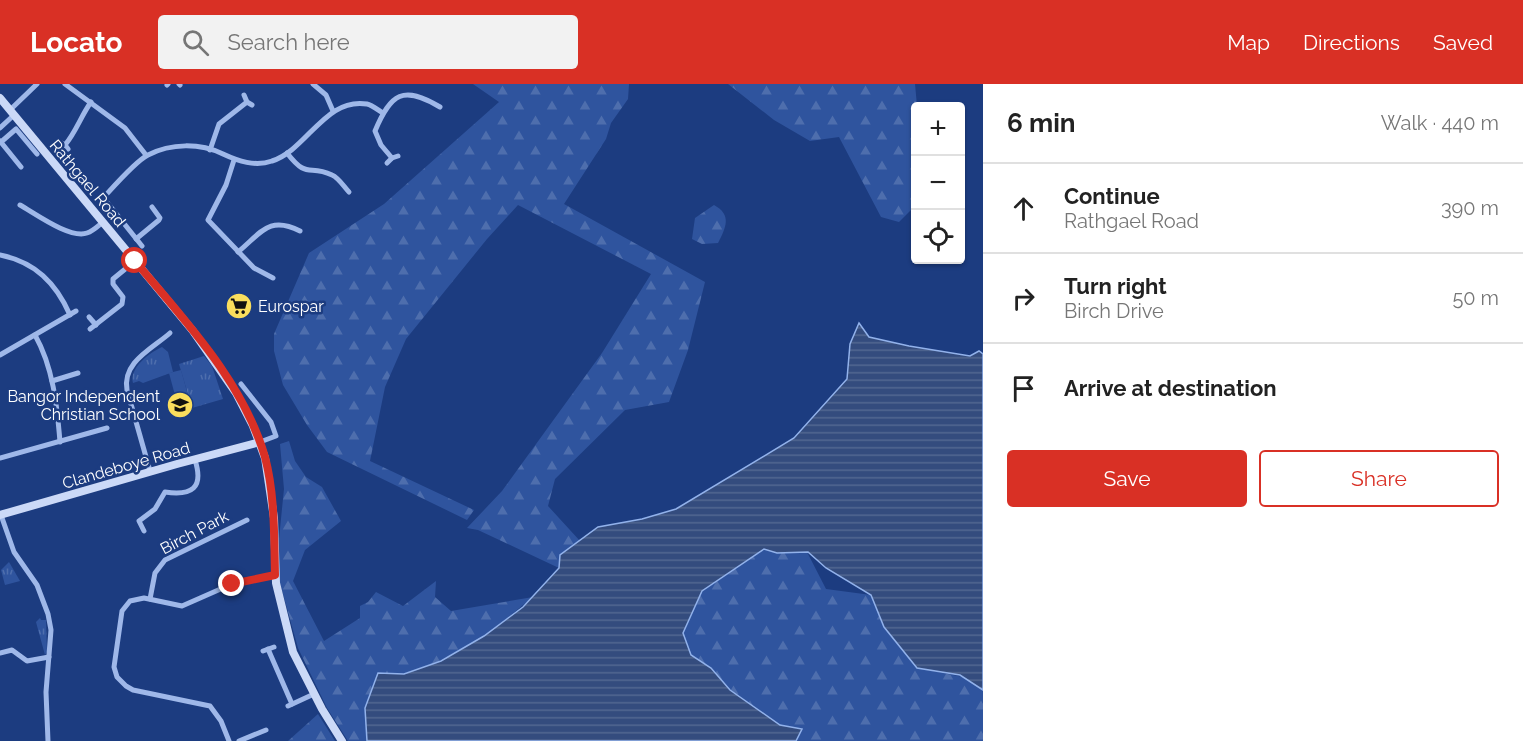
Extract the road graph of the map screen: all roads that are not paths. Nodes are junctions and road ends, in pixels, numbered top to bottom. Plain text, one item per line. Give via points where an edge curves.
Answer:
1 (37, 84) edge
2 (65, 84) edge
3 (313, 84) edge
4 (244, 95) dead end
5 (0, 98) edge
6 (91, 102) junction
7 (440, 107) dead end
8 (333, 111) junction
9 (12, 113) junction
10 (383, 113) junction
11 (0, 128) edge
12 (58, 141) dead end
13 (0, 142) edge
14 (210, 150) junction
15 (287, 153) junction
16 (37, 154) dead end
17 (146, 155) junction
18 (392, 159) dead end
19 (234, 160) junction
20 (21, 167) dead end
21 (338, 193) dead end
22 (20, 205) dead end
23 (152, 207) dead end
24 (294, 219) dead end
25 (103, 222) junction
26 (291, 226) junction
27 (300, 231) dead end
28 (136, 239) junction
29 (142, 246) dead end
30 (238, 252) junction
31 (0, 255) edge
32 (135, 261) junction
33 (272, 266) dead end
34 (267, 274) junction
35 (273, 278) dead end
36 (76, 311) dead end
37 (70, 315) junction
38 (89, 317) dead end
39 (96, 325) junction
40 (90, 329) dead end
41 (170, 333) dead end
42 (35, 334) junction
43 (163, 339) junction
44 (169, 346) dead end
45 (0, 355) edge
46 (78, 373) dead end
47 (52, 381) junction
48 (241, 384) dead end
49 (107, 428) dead end
50 (60, 442) junction
51 (260, 442) junction
52 (0, 458) edge
53 (195, 459) junction
54 (150, 471) junction
55 (199, 475) junction
56 (206, 476) dead end
57 (0, 515) edge
58 (238, 516) dead end
59 (247, 520) dead end
60 (240, 523) junction
61 (144, 531) dead end
62 (9, 540) junction
63 (0, 542) edge
64 (275, 575) junction
65 (150, 599) junction
66 (268, 649) dead end
67 (0, 652) edge
68 (49, 657) junction
69 (314, 694) junction
70 (266, 730) dead end
71 (48, 741) edge
72 (229, 741) edge
73 (239, 741) edge
74 (342, 741) edge

1 - 9 street
2 - 6 street
3 - 8 street via 326,95
4 - 14 street via 249,103 219,124
5 - 9 street, Rathgael Road
6 - 12 street via 67,147
6 - 17 street via 125,128
7 - 10 street via 416,95 404,95 394,99
8 - 10 street via 368,104
8 - 15 street
9 - 11 street
9 - 25 street, Rathgael Road
10 - 18 street via 375,131
13 - 16 street via 16,129
13 - 20 street
14 - 17 street via 182,145
14 - 19 street
15 - 19 street via 257,164
15 - 21 street via 303,170 335,176 347,190
17 - 28 street via 105,196
19 - 30 street via 208,220
22 - 25 street via 76,234 90,232
23 - 28 street via 163,217
24 - 26 street
25 - 32 street, Rathgael Road
26 - 27 street
26 - 30 street via 267,226
28 - 29 street
30 - 34 street via 254,268
31 - 37 street via 48,279
32 - 39 street via 113,279 123,302
32 - 51 street, Rathgael Road via 215,361
33 - 34 street
34 - 35 street
36 - 37 street
37 - 42 street
38 - 39 street
39 - 40 street
41 - 43 street
42 - 45 street
42 - 47 street
43 - 44 street
43 - 54 street via 136,360 127,378
46 - 47 street
47 - 50 street
48 - 51 street via 271,422 276,436
49 - 50 street
50 - 52 street
51 - 53 street, Clandeboye Road
51 - 64 street, Rathgael Road via 270,482
53 - 54 street, Clandeboye Road
53 - 55 street
54 - 57 street, Clandeboye Road
55 - 56 street
55 - 61 street via 188,492 165,492 155,509 139,521
57 - 62 street
58 - 60 street, Birch Park
59 - 60 street, Birch Park
60 - 65 street, Birch Park via 165,560 155,573
62 - 63 street
62 - 68 street via 45,604 51,630
64 - 65 street via 232,584 182,606
64 - 69 street, Rathgael Road via 293,652
65 - 72 street via 134,599 122,611 114,662 117,676 133,690 210,706
66 - 69 street via 290,705
67 - 68 street via 12,650 27,661
68 - 71 street
69 - 74 street, Rathgael Road
70 - 73 street

